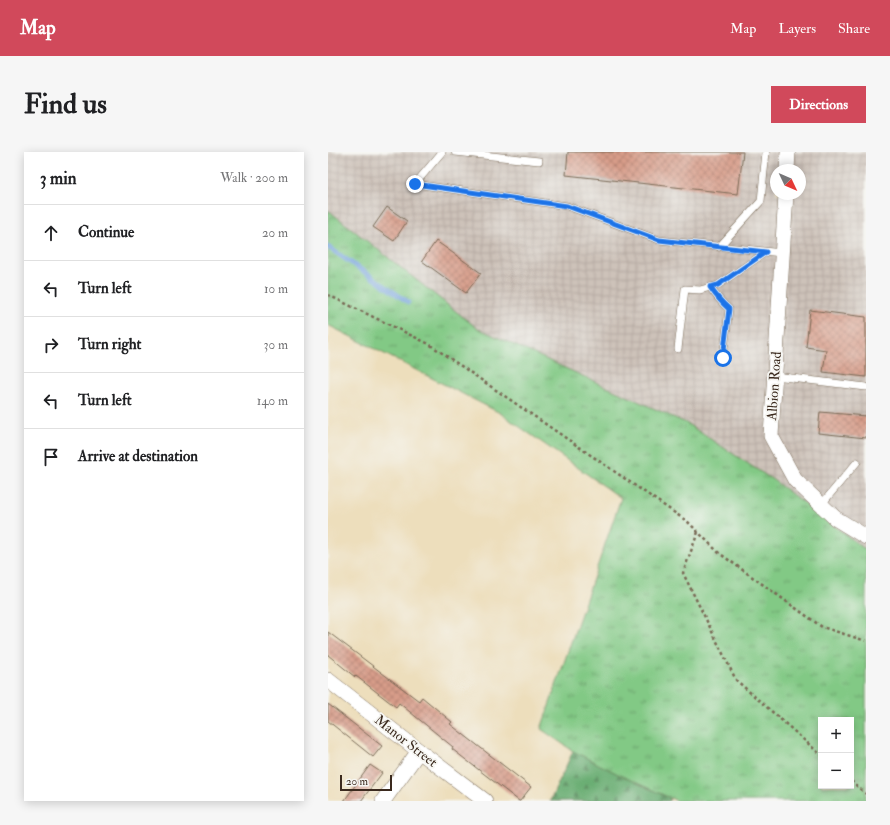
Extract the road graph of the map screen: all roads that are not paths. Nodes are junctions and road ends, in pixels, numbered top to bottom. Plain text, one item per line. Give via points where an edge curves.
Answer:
1 (442, 152) edge
2 (455, 152) edge
3 (766, 152) edge
4 (788, 152) edge
5 (538, 161) dead end
6 (787, 164) edge
7 (786, 200) edge
8 (719, 247) junction
9 (766, 252) junction
10 (782, 253) junction
11 (710, 287) junction
12 (678, 349) dead end
13 (723, 358) dead end
14 (774, 376) junction
15 (866, 387) edge
16 (857, 462) dead end
17 (821, 505) junction
18 (866, 537) edge
19 (328, 680) edge
20 (419, 751) junction
21 (383, 801) edge
22 (485, 801) edge

1 - 8 lane via 415,184 567,206 659,240
2 - 5 lane
3 - 8 lane via 761,201
4 - 6 street
7 - 10 street, Albion Road
8 - 9 lane
9 - 10 lane
9 - 11 lane via 718,285
10 - 14 street, Albion Road
11 - 12 lane via 700,290 685,289
11 - 13 lane via 715,296 729,309
14 - 15 lane
14 - 17 street, Albion Road via 771,436 795,480
16 - 17 lane
17 - 18 street, Albion Road via 835,518
19 - 20 street, Manor Street
20 - 21 street
20 - 22 street, Manor Street

